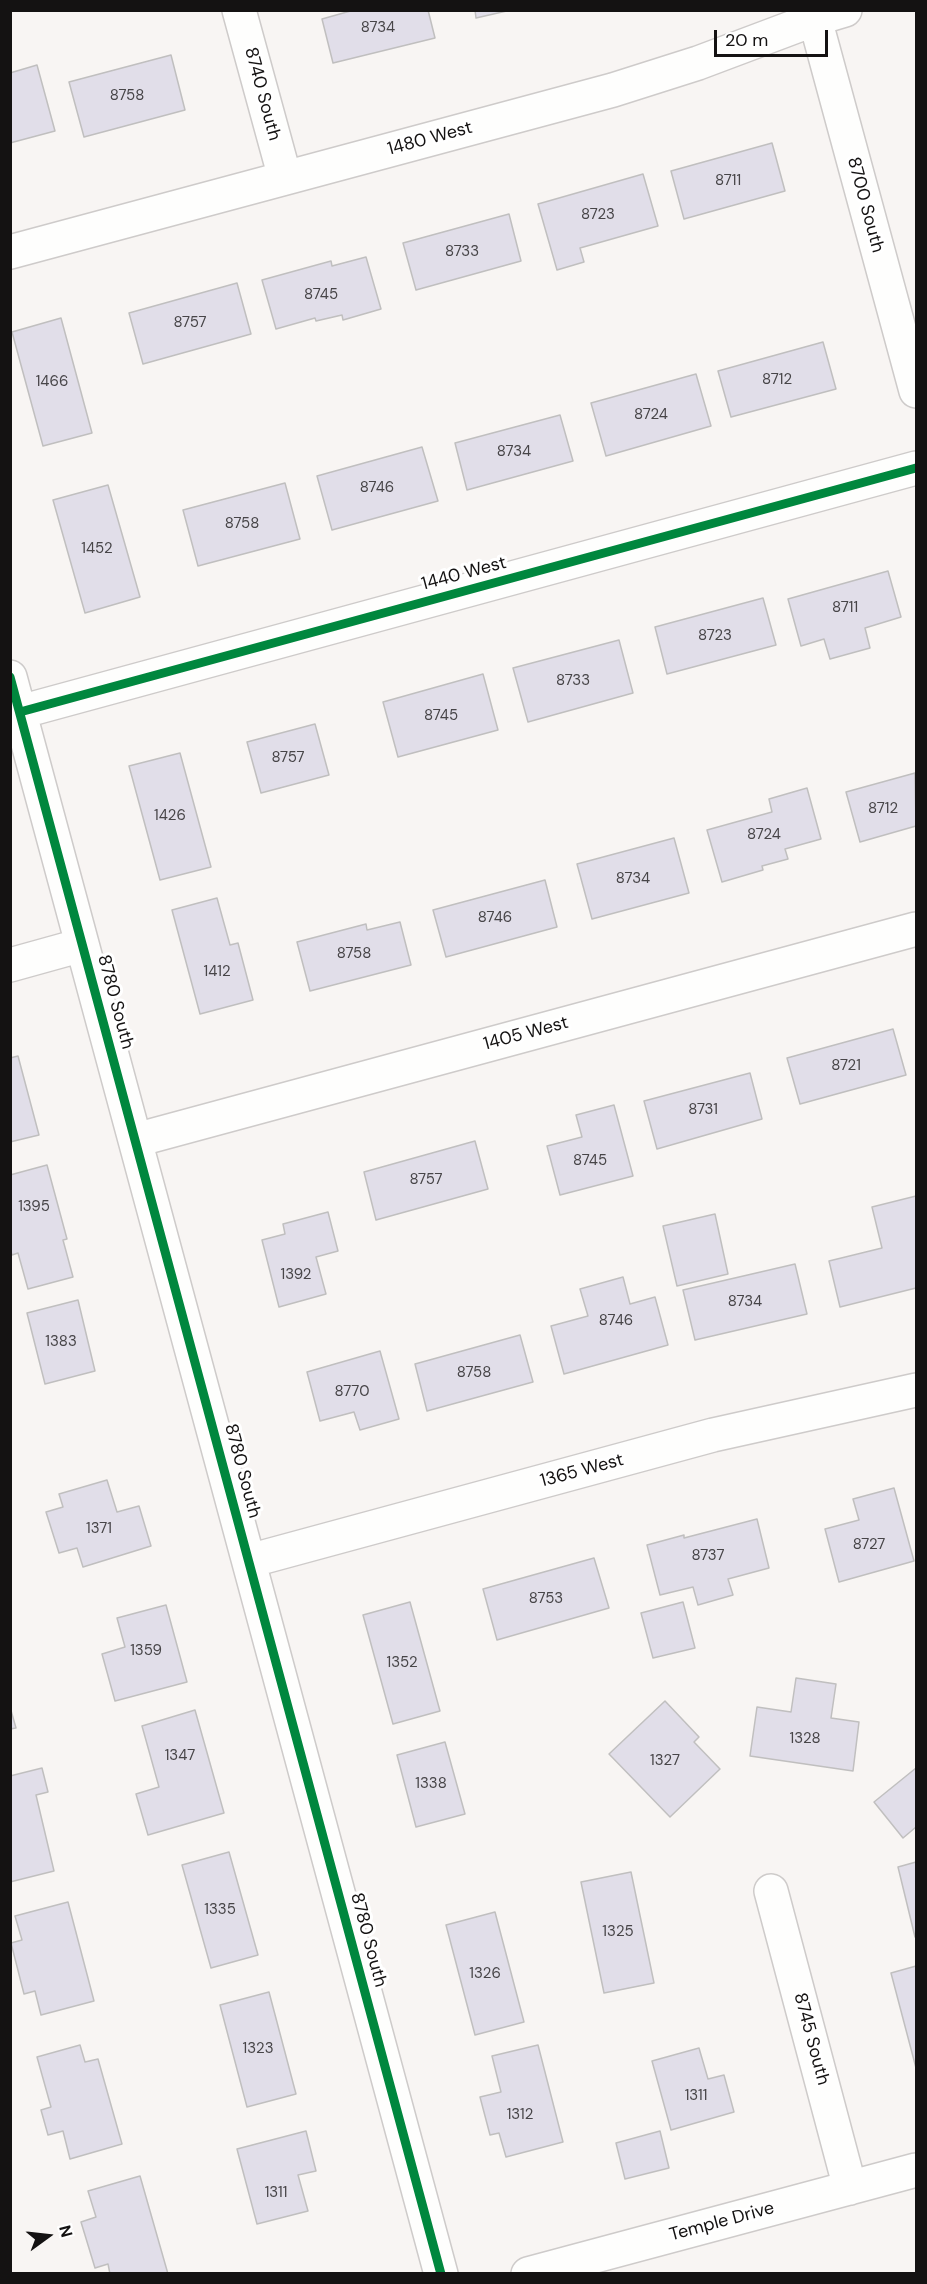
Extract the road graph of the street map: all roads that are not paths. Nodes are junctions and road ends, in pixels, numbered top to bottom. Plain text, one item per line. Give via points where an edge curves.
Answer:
1 (239, 10) edge
2 (830, 15) edge
3 (285, 178) junction
4 (10, 252) edge
5 (916, 391) edge
6 (916, 468) edge
7 (10, 677) edge
8 (20, 712) junction
9 (916, 929) edge
10 (82, 945) junction
11 (10, 964) edge
12 (136, 1140) junction
13 (916, 1390) edge
14 (249, 1561) junction
15 (771, 1891) dead end
16 (916, 2170) edge
17 (850, 2188) junction
18 (441, 2274) edge
19 (528, 2274) edge

1 - 3 street, 8740 South
2 - 3 street, 1480 West via 614,90
2 - 5 street, 8700 South
3 - 4 street, 1480 West
6 - 8 street, 1440 West
7 - 8 street, 8780 South
8 - 10 street, 8780 South
9 - 12 street, 1405 West
10 - 11 street
10 - 12 street, 8780 South
12 - 14 street, 8780 South
13 - 14 street, 1365 West via 713,1435
14 - 18 street, 8780 South
15 - 17 street, 8745 South
16 - 17 street, Temple Drive
17 - 19 street, Temple Drive

